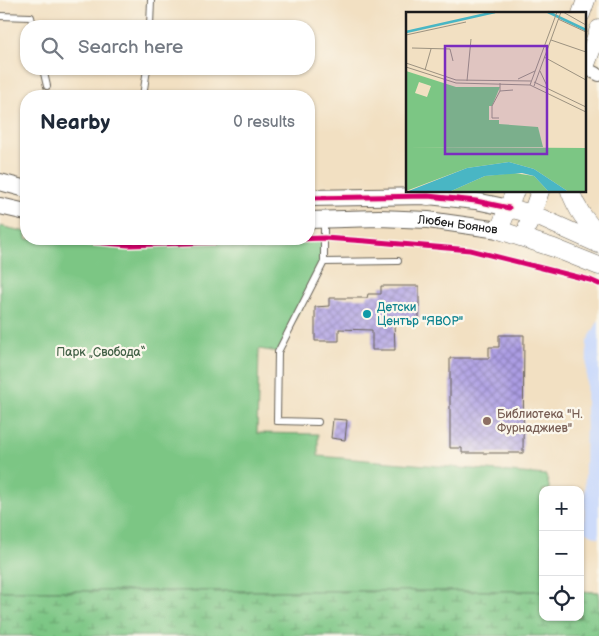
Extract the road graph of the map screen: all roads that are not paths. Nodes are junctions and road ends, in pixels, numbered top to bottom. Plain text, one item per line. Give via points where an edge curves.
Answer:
1 (151, 0) edge
2 (586, 0) edge
3 (582, 12) edge
4 (0, 16) edge
5 (32, 20) edge
6 (150, 20) edge
7 (599, 29) edge
8 (586, 64) edge
9 (586, 68) edge
10 (44, 75) edge
11 (146, 75) edge
12 (599, 75) edge
13 (47, 86) dead end
14 (144, 90) edge
15 (0, 182) edge
16 (20, 187) edge
17 (444, 192) edge
18 (540, 192) edge
19 (570, 192) edge
20 (428, 196) junction
21 (315, 198) edge
22 (512, 199) edge
23 (0, 206) edge
24 (20, 211) edge
25 (532, 214) junction
26 (316, 220) edge
27 (499, 230) junction
28 (599, 234) edge
29 (524, 237) junction
30 (599, 244) edge
31 (398, 260) dead end
32 (324, 262) junction
33 (599, 266) edge
34 (318, 422) dead end

1 - 6 lane
2 - 3 main road
4 - 5 lane via 31,17
7 - 8 main road
9 - 12 street
10 - 13 lane
11 - 14 lane
15 - 16 street
17 - 20 main road
18 - 25 main road
19 - 28 main road via 591,228
20 - 21 street, Любен Боянов
20 - 22 street, Любен Боянов via 476,201
22 - 25 main road, Любен Боянов
22 - 27 main road
23 - 24 street
25 - 29 main road
25 - 30 main road, Любен Боянов
26 - 27 street, Любен Боянов via 428,220
26 - 32 lane
27 - 29 main road, Любен Боянов
29 - 33 main road, Любен Боянов
31 - 32 lane
32 - 34 lane via 278,352 277,421

